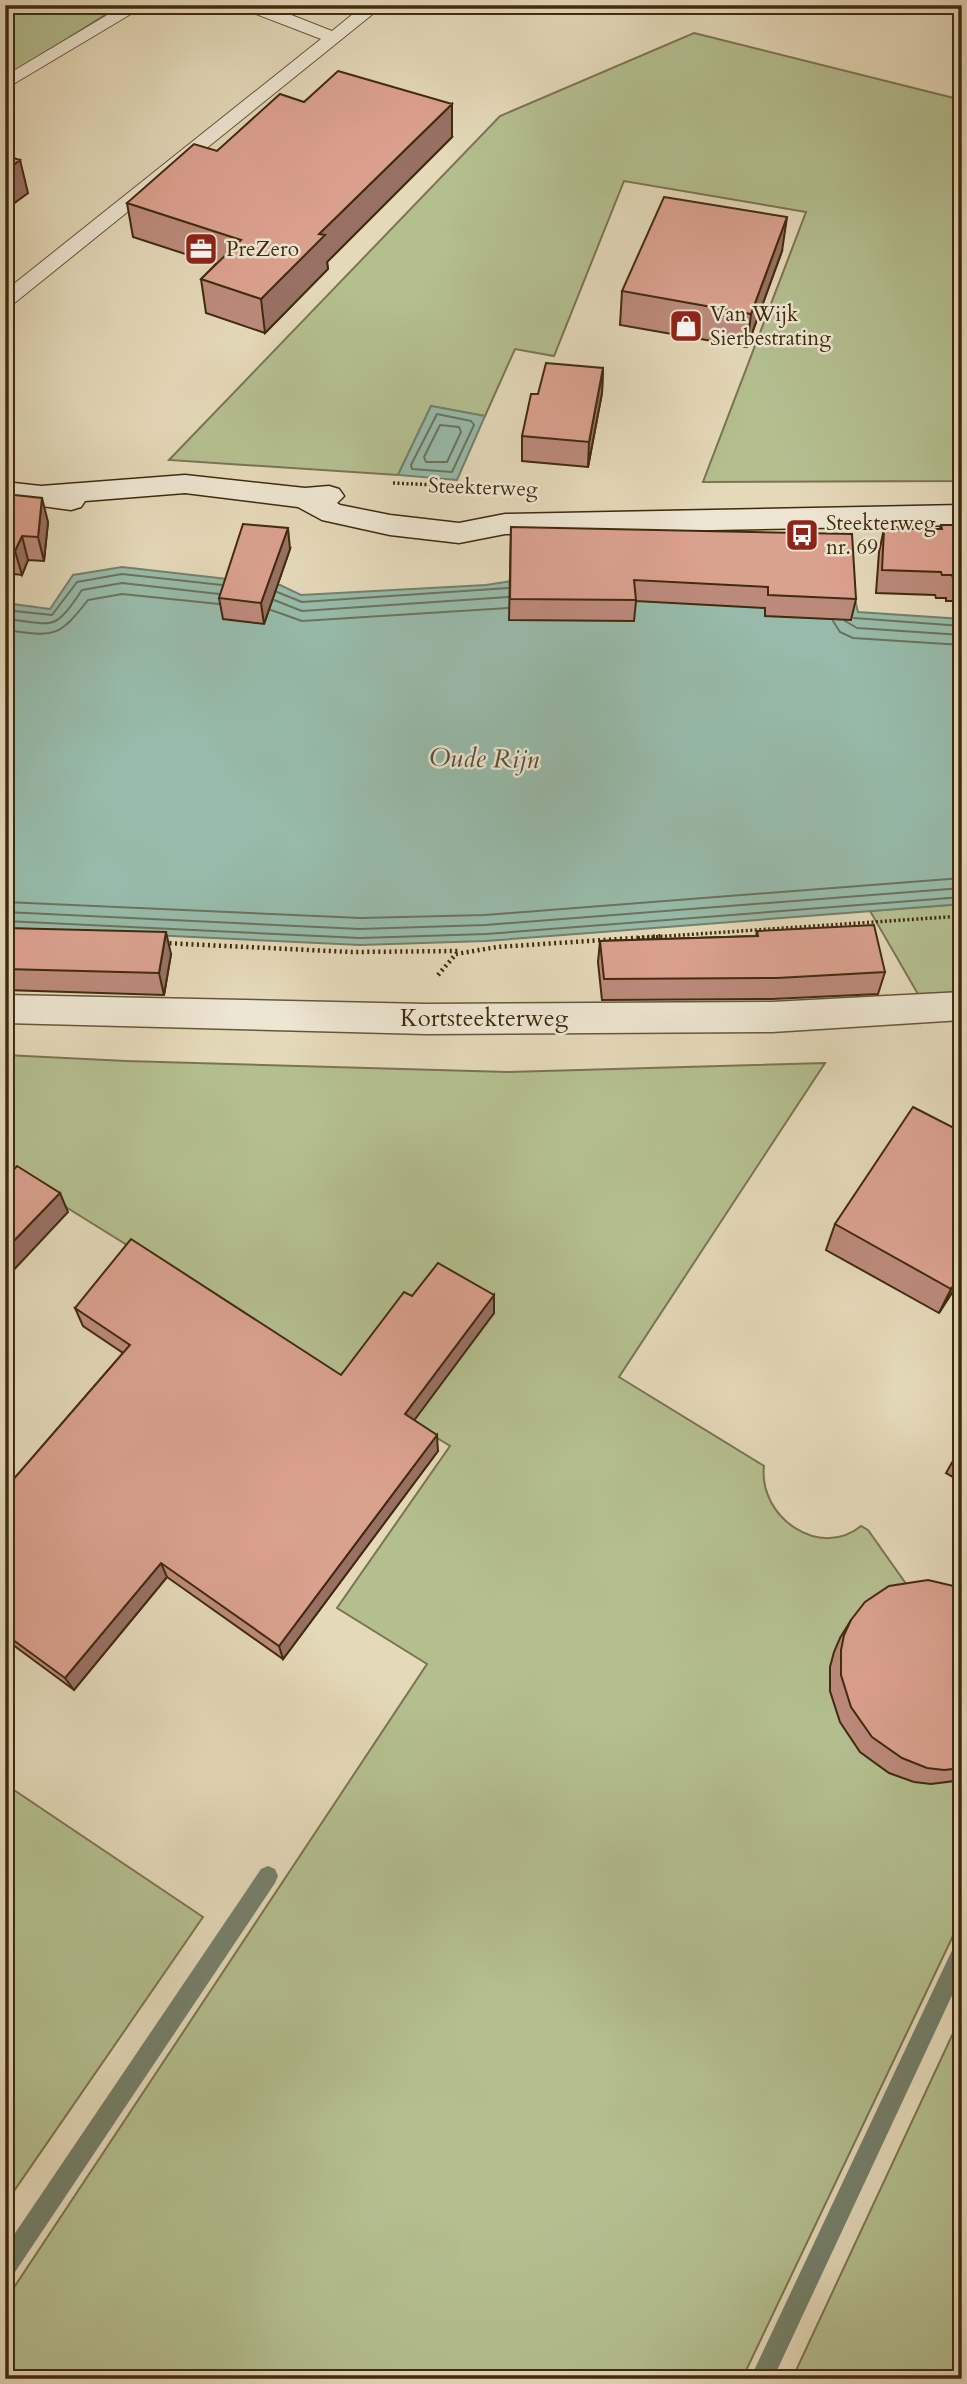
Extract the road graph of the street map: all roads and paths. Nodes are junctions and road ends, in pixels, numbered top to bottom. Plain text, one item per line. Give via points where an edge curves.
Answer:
1 (136, 5) edge
2 (249, 5) edge
3 (375, 5) edge
4 (334, 38) junction
5 (5, 84) edge
6 (5, 301) edge
7 (387, 483) dead end
8 (484, 487) dead end
9 (5, 491) edge
10 (962, 515) edge
11 (962, 916) edge
12 (163, 943) edge
13 (962, 1006) edge
14 (5, 1009) edge

1 - 5 lane
2 - 4 lane
3 - 4 lane
4 - 6 lane
7 - 8 path, Steekterweg
9 - 10 main road, Steekterweg via 110,508 194,503 239,492 305,498 332,513 459,533 505,524
11 - 12 path via 478,950 351,952
13 - 14 main road, Kortsteekterweg via 772,1017 440,1019

